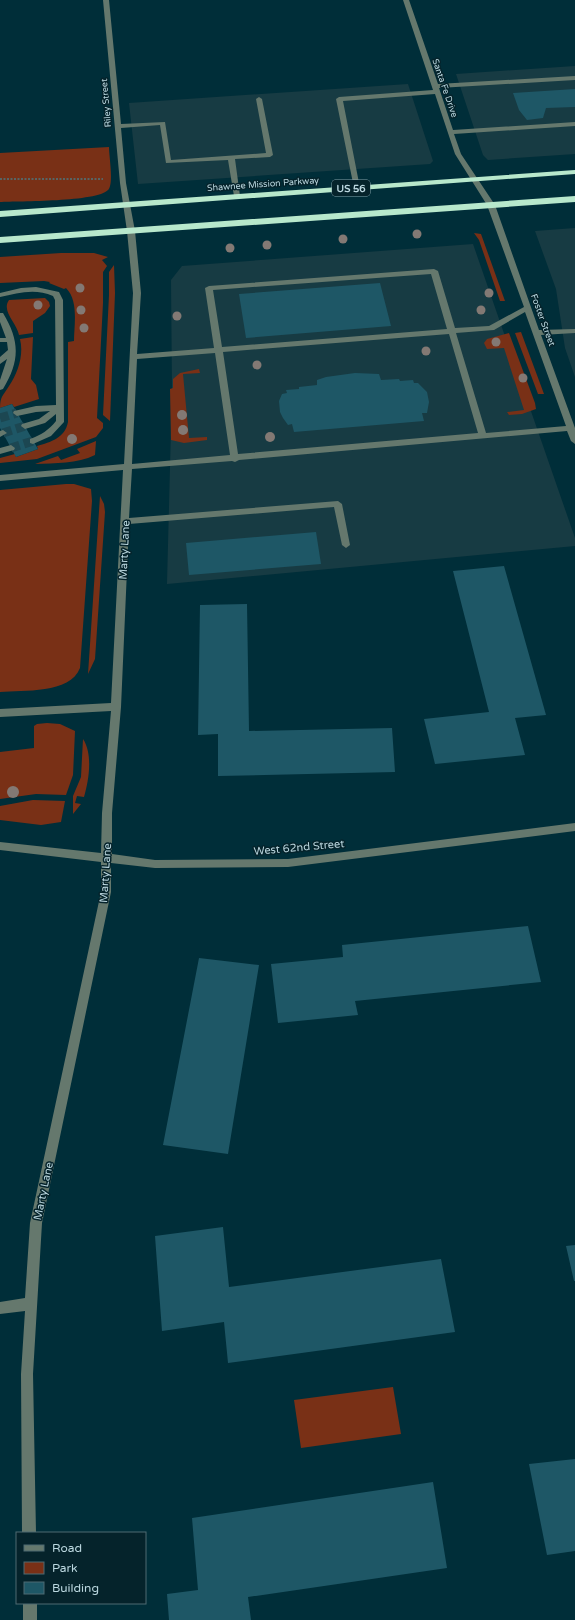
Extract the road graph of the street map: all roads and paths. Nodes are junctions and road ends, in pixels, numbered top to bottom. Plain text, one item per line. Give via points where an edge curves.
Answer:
1 (106, 0) edge
2 (406, 0) edge
3 (575, 78) edge
4 (436, 89) junction
5 (259, 98) dead end
6 (575, 124) edge
7 (118, 126) junction
8 (450, 132) junction
9 (231, 158) junction
10 (575, 172) edge
11 (123, 178) junction
12 (0, 179) edge
13 (473, 180) junction
14 (357, 188) junction
15 (237, 196) junction
16 (575, 199) edge
17 (128, 203) junction
18 (492, 205) junction
19 (0, 214) edge
20 (131, 231) junction
21 (0, 240) edge
22 (9, 292) junction
23 (0, 294) edge
24 (0, 299) edge
25 (528, 308) junction
26 (0, 315) edge
27 (0, 326) edge
28 (575, 330) edge
29 (451, 331) junction
30 (0, 332) edge
31 (537, 333) junction
32 (10, 334) junction
33 (0, 340) edge
34 (13, 350) junction
35 (219, 350) junction
36 (133, 357) junction
37 (0, 361) edge
38 (0, 387) edge
39 (59, 408) junction
40 (17, 413) tunnel mouth
41 (25, 426) tunnel mouth
42 (571, 428) junction
43 (483, 436) junction
44 (33, 441) tunnel mouth
45 (575, 441) edge
46 (11, 448) tunnel mouth
47 (0, 451) edge
48 (235, 459) junction
49 (128, 468) junction
50 (0, 478) edge
51 (125, 521) junction
52 (346, 545) dead end
53 (116, 707) junction
54 (0, 713) edge
55 (575, 827) edge
56 (0, 846) edge
57 (107, 858) junction
58 (30, 1304) junction
59 (0, 1308) edge
60 (29, 1532) edge
61 (30, 1604) edge
62 (30, 1620) edge

1 - 7 street, Riley Street
2 - 4 street, Santa Fe Drive
3 - 4 street
4 - 8 street, Santa Fe Drive
4 - 14 street via 339,99
5 - 9 street via 270,155
6 - 8 street
7 - 9 street via 163,123 168,162
7 - 11 street, Riley Street
8 - 13 street, Santa Fe Drive via 458,154
9 - 15 street
10 - 13 highway, Shawnee Mission Parkway / US 56
11 - 12 path
11 - 17 street, Riley Street
13 - 14 highway, Shawnee Mission Parkway / US 56
13 - 18 street, Santa Fe Drive
14 - 15 highway, Shawnee Mission Parkway / US 56
15 - 17 highway, Shawnee Mission Parkway / US 56
16 - 18 highway
17 - 19 highway, Shawnee Mission Parkway / US 56
17 - 20 street, Riley Street
18 - 20 highway
18 - 25 street, Foster Street
20 - 21 highway
20 - 36 street, Marty Lane via 137,293
22 - 23 street
22 - 24 street
22 - 39 street via 40,289 56,294 59,300
25 - 29 street via 491,328
25 - 31 street, Foster Street
26 - 32 street
27 - 32 street
28 - 31 street
29 - 35 street
29 - 35 street via 434,271 209,288
29 - 43 street
30 - 32 street
31 - 42 street, Foster Street
32 - 33 street
32 - 34 street
34 - 37 street
34 - 38 street via 10,365
35 - 36 street
35 - 48 street
36 - 49 street, Marty Lane
39 - 40 street
39 - 41 street via 42,421
39 - 44 street via 60,422 53,431
42 - 43 street
42 - 45 street, Foster Street
43 - 48 street
46 - 47 street
48 - 49 street
49 - 50 street
49 - 51 street, Marty Lane
51 - 52 street via 338,504
51 - 53 street, Marty Lane
53 - 54 street
53 - 57 street, Marty Lane via 107,812
55 - 57 street, West 62nd Street via 288,863 188,865
56 - 57 street, West 62nd Street
57 - 58 street, Marty Lane via 106,892 36,1224
58 - 59 street
58 - 60 street, Marty Lane via 27,1374
61 - 62 street

